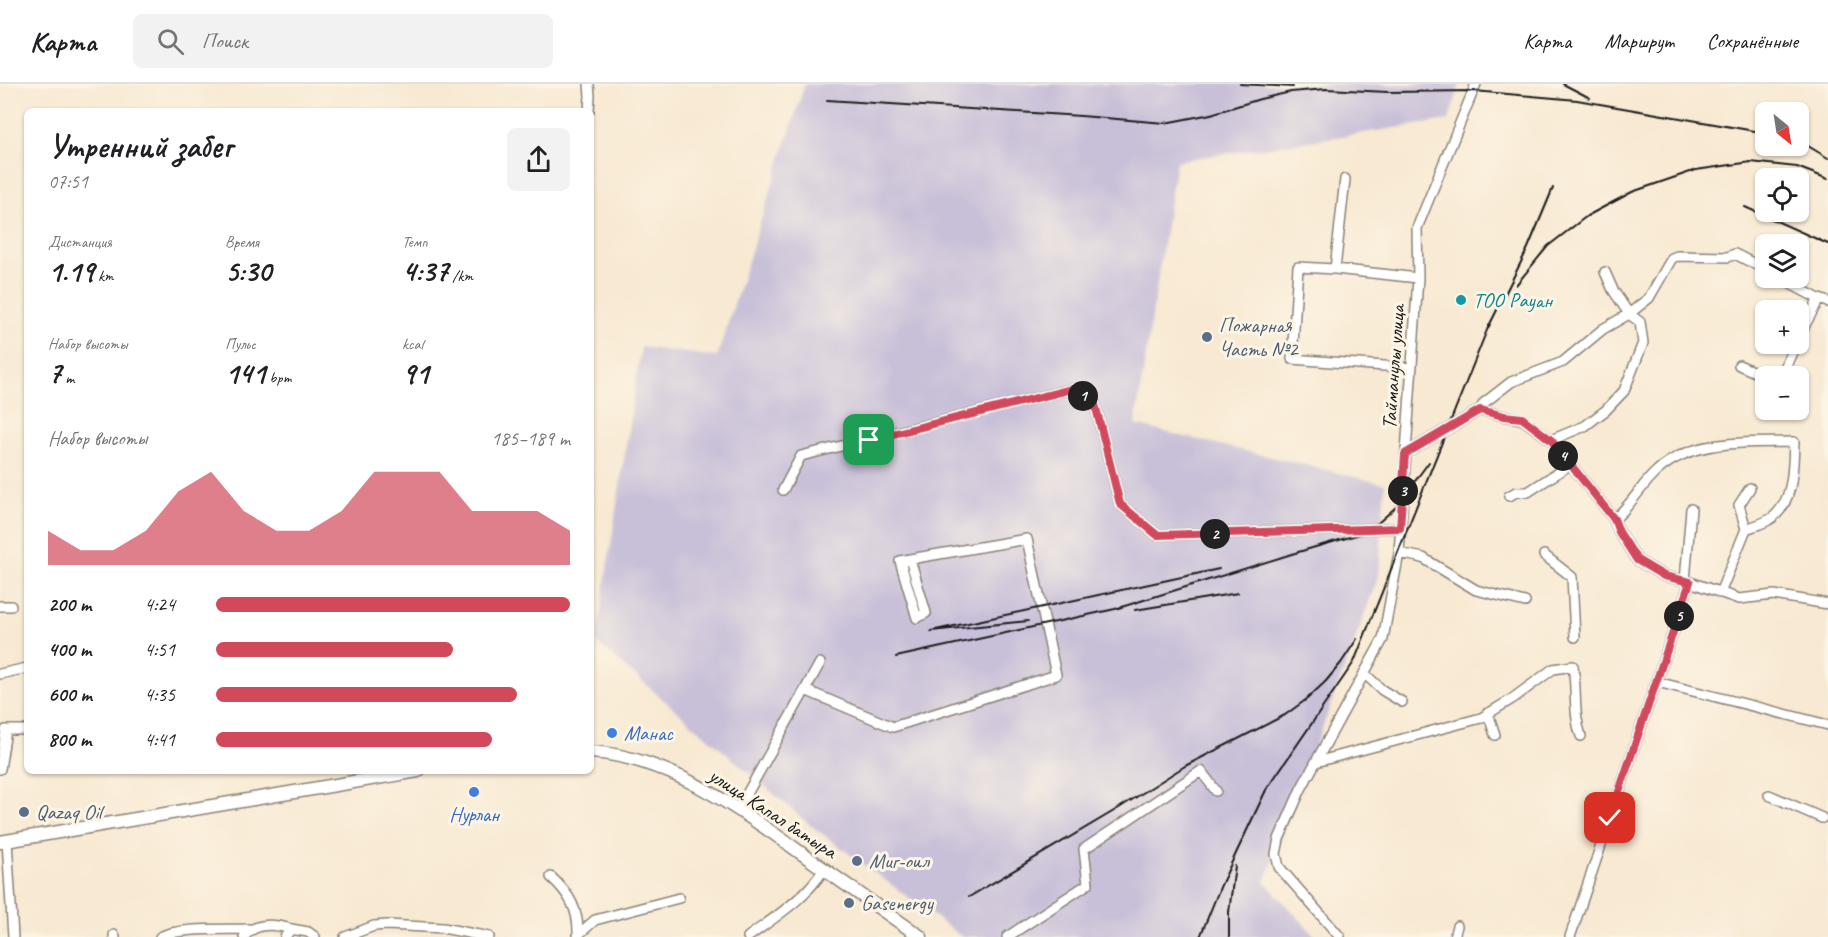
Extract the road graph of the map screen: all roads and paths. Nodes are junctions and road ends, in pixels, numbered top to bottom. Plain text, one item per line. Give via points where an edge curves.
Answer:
1 (589, 84) edge
2 (1476, 84) edge
3 (589, 108) edge
4 (1345, 178) dead end
5 (1755, 264) edge
6 (1335, 269) junction
7 (1605, 272) dead end
8 (1418, 278) junction
9 (1799, 288) edge
10 (1823, 300) edge
11 (1629, 314) junction
12 (1809, 321) edge
13 (1738, 364) dead end
14 (1411, 368) junction
15 (1755, 372) edge
16 (1480, 410) junction
17 (1551, 440) junction
18 (1405, 454) junction
19 (1571, 464) junction
20 (1750, 488) dead end
21 (783, 490) dead end
22 (1509, 496) dead end
23 (1691, 509) dead end
24 (1614, 519) junction
25 (1400, 528) junction
26 (1746, 530) junction
27 (1399, 554) junction
28 (1544, 555) dead end
29 (910, 560) junction
30 (1687, 581) junction
31 (1720, 593) junction
32 (1525, 602) dead end
33 (1828, 604) edge
34 (0, 606) edge
35 (11, 606) dead end
36 (1575, 637) dead end
37 (819, 663) dead end
38 (24, 669) edge
39 (1364, 673) junction
40 (0, 674) edge
41 (1657, 682) junction
42 (805, 690) junction
43 (1402, 702) dead end
44 (1488, 713) junction
45 (1828, 725) edge
46 (24, 730) edge
47 (1495, 735) dead end
48 (1581, 736) dead end
49 (594, 752) edge
50 (1316, 762) junction
51 (0, 769) edge
52 (400, 774) edge
53 (1216, 791) dead end
54 (1769, 795) dead end
55 (738, 810) junction
56 (1822, 818) dead end
57 (4, 841) edge
58 (824, 869) junction
59 (551, 877) dead end
60 (680, 898) dead end
61 (1457, 926) dead end
62 (246, 933) edge
63 (288, 933) edge
64 (578, 935) edge
65 (13, 937) edge
66 (160, 937) edge
67 (315, 937) edge
68 (345, 937) edge
69 (489, 937) edge
70 (748, 937) edge
71 (921, 937) edge
72 (1007, 937) edge
73 (1340, 937) edge
74 (1454, 937) edge
75 (1570, 937) edge

1 - 3 street
2 - 8 street, Тайманулы улица via 1417,228
4 - 6 street
5 - 11 street via 1735,254 1677,256 1672,258 1649,298
6 - 8 street
6 - 14 street via 1298,267 1292,359
7 - 11 street
8 - 14 street, Тайманулы улица
9 - 10 street
10 - 12 street
11 - 16 street via 1603,329 1563,362 1511,382
11 - 17 street via 1640,322 1643,343 1624,391 1585,426
13 - 15 street
14 - 18 street, Тайманулы улица
16 - 17 street via 1522,418
16 - 18 street
17 - 19 street
18 - 25 street, Тайманулы улица
19 - 22 street via 1528,492
19 - 24 street
20 - 26 street via 1739,505
21 - 25 street via 801,456 1072,389 1095,404 1120,504 1157,535
23 - 30 street
24 - 26 street via 1658,470 1696,448 1794,442 1792,485 1783,505 1773,518
24 - 30 street via 1637,560 1664,576
25 - 27 street, Тайманулы улица
26 - 31 street
27 - 32 street via 1423,558 1476,590
27 - 39 street, Тайманулы улица via 1383,639
28 - 36 street via 1572,578
29 - 29 street via 900,561 917,618 926,613
29 - 42 street via 1027,539 1056,675 893,727
30 - 31 street
30 - 41 street
31 - 33 street via 1739,598 1774,595
34 - 35 street
37 - 42 street
38 - 40 street
39 - 43 street
39 - 50 street, Тайманулы улица
41 - 45 street
41 - 75 street
42 - 55 street
44 - 47 street
44 - 48 street via 1552,669 1573,666 1576,723
44 - 50 street
46 - 51 street via 6,730
49 - 55 main road, улица Капал батыра via 653,765
50 - 73 street, Тайманулы улица via 1284,828 1276,854 1279,867
52 - 57 main road
53 - 72 street via 1201,771 1084,849 1088,884
54 - 56 street
55 - 58 main road, улица Капал батыра
57 - 65 street
58 - 70 street via 815,884
58 - 71 main road, улица Капал батыра
59 - 64 street via 568,893
60 - 64 street via 595,920
61 - 74 street
62 - 63 street via 271,925
62 - 66 street via 178,932
63 - 67 street via 308,932
68 - 69 street via 387,925 443,928

